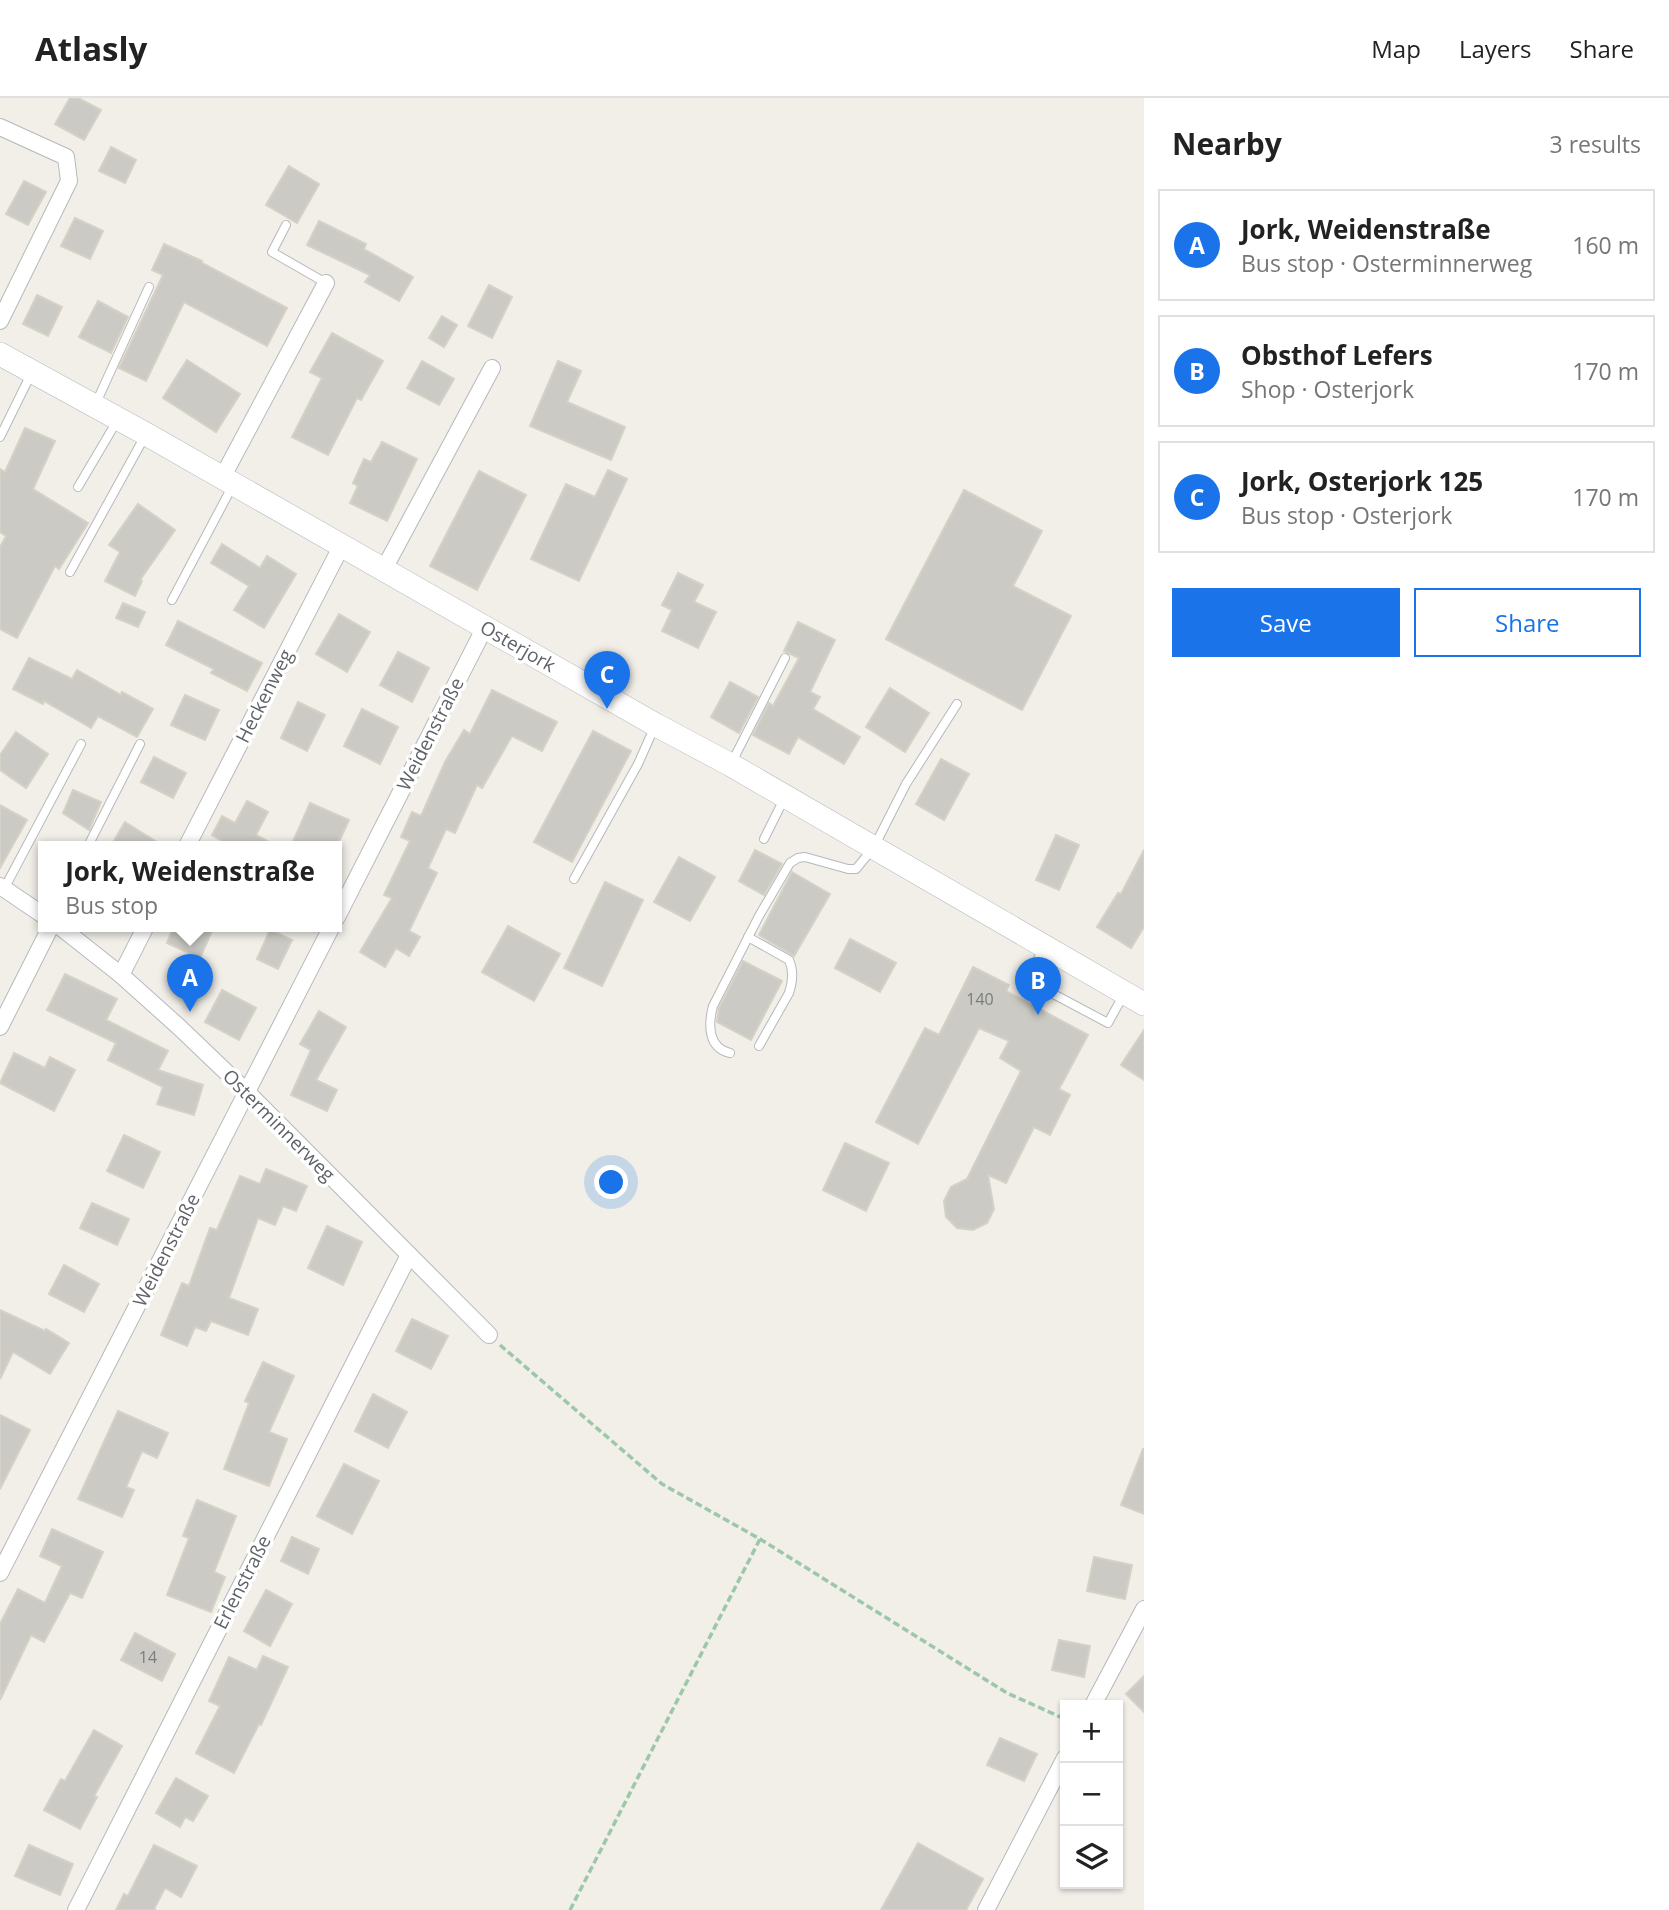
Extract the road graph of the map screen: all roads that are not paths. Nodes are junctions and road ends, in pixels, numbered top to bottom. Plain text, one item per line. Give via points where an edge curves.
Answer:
1 (0, 127) edge
2 (286, 225) dead end
3 (326, 283) joint
4 (149, 287) dead end
5 (0, 321) edge
6 (0, 354) edge
7 (492, 368) dead end
8 (32, 371) junction
9 (95, 406) junction
10 (119, 419) junction
11 (146, 434) junction
12 (0, 437) edge
13 (228, 482) junction
14 (78, 486) dead end
15 (342, 545) junction
16 (384, 569) junction
17 (70, 572) dead end
18 (172, 600) dead end
19 (485, 627) junction
20 (785, 658) dead end
21 (957, 704) dead end
22 (656, 725) junction
23 (81, 744) dead end
24 (140, 744) dead end
25 (731, 765) junction
26 (786, 796) junction
27 (764, 839) dead end
28 (91, 841) edge
29 (190, 841) edge
30 (874, 847) junction
31 (574, 879) dead end
32 (2, 887) edge
33 (342, 907) edge
34 (38, 912) edge
35 (48, 932) edge
36 (67, 932) edge
37 (143, 932) edge
38 (329, 932) edge
39 (748, 937) junction
40 (1045, 946) junction
41 (121, 975) junction
42 (1138, 997) edge
43 (0, 1027) edge
44 (759, 1046) dead end
45 (730, 1053) dead end
46 (247, 1092) junction
47 (409, 1255) junction
48 (489, 1335) road end
49 (0, 1573) edge
50 (1144, 1609) edge
51 (1096, 1700) edge
52 (1062, 1763) edge
53 (76, 1910) edge
54 (986, 1910) edge

1 - 5 street via 66,157 69,181
2 - 3 lane via 272,253
3 - 13 street
4 - 9 lane
6 - 8 main road, Osterjork
7 - 16 street
8 - 9 main road, Osterjork
8 - 12 lane
9 - 10 main road, Osterjork
10 - 11 main road, Osterjork
10 - 14 lane
11 - 13 main road, Osterjork
11 - 17 lane
13 - 15 main road, Osterjork
13 - 18 lane
15 - 16 main road, Osterjork
15 - 29 street, Heckenweg
16 - 19 main road, Osterjork
19 - 22 main road, Osterjork
19 - 33 street, Weidenstraße
20 - 25 lane
21 - 30 lane via 906,784
22 - 25 main road, Osterjork
22 - 31 lane
23 - 32 lane
24 - 28 lane
25 - 26 main road, Osterjork
26 - 27 lane
26 - 30 main road, Osterjork
30 - 39 lane via 856,869 805,857 790,863
30 - 40 main road, Osterjork
32 - 34 street
35 - 43 street
36 - 41 street, Osterminnerweg
37 - 41 street
38 - 46 street, Weidenstraße
39 - 44 lane via 789,960 792,967 789,993
39 - 45 lane via 710,1017 714,1043
40 - 42 main road, Osterjork
40 - 42 lane via 1027,980 1108,1023
41 - 46 street, Osterminnerweg
46 - 47 street, Osterminnerweg
46 - 49 street, Weidenstraße
47 - 48 street, Osterminnerweg
47 - 53 street, Erlenstraße
50 - 51 street
52 - 54 street

